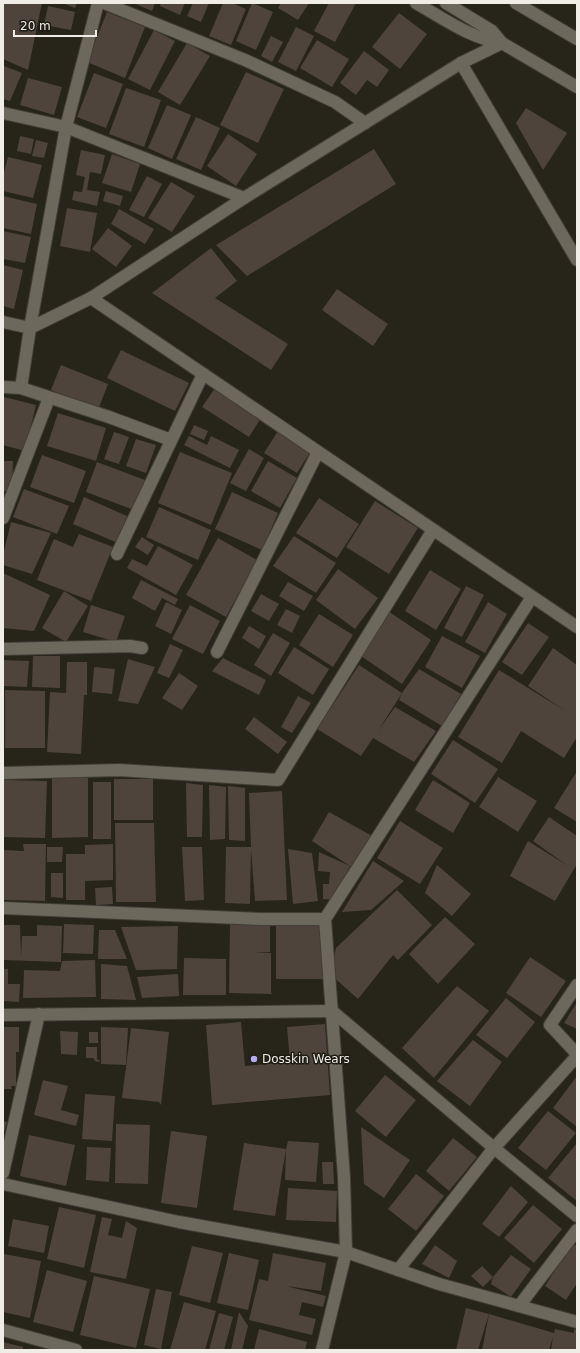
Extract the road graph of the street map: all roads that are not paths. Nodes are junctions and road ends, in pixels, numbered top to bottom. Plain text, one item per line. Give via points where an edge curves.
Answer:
1 (98, 3) edge
2 (104, 3) edge
3 (416, 3) edge
4 (446, 3) edge
5 (516, 3) edge
6 (577, 39) edge
7 (502, 43) junction
8 (461, 63) junction
9 (577, 87) edge
10 (3, 113) edge
11 (364, 123) junction
12 (66, 127) junction
13 (244, 198) junction
14 (577, 260) edge
15 (91, 298) junction
16 (3, 322) edge
17 (30, 328) junction
18 (203, 374) junction
19 (3, 387) edge
20 (21, 388) junction
21 (49, 398) junction
22 (171, 440) junction
23 (318, 452) junction
24 (6, 502) edge
25 (3, 518) edge
26 (433, 530) junction
27 (117, 554) dead end
28 (532, 597) junction
29 (577, 628) edge
30 (142, 648) dead end
31 (3, 649) edge
32 (217, 652) dead end
33 (3, 773) edge
34 (3, 908) edge
35 (325, 920) junction
36 (577, 985) edge
37 (332, 1011) junction
38 (39, 1014) junction
39 (3, 1015) edge
40 (577, 1055) edge
41 (494, 1148) junction
42 (3, 1172) edge
43 (3, 1184) edge
44 (577, 1216) edge
45 (577, 1230) edge
46 (346, 1252) junction
47 (398, 1270) junction
48 (519, 1306) junction
49 (577, 1322) edge
50 (3, 1330) edge
51 (76, 1350) edge
52 (322, 1350) edge

1 - 12 street
2 - 11 street via 245,60 335,102
3 - 7 street via 474,36
4 - 7 street via 492,31
5 - 6 street
7 - 8 street
7 - 9 street
8 - 11 street
8 - 14 street
10 - 12 street
11 - 13 street
12 - 13 street
12 - 17 street
13 - 15 street
15 - 17 street
15 - 18 street
16 - 17 street
17 - 20 street
18 - 22 street
18 - 23 street
19 - 20 street
20 - 21 street
21 - 22 street
21 - 24 street
22 - 27 street
23 - 26 street
23 - 32 street
24 - 25 street
26 - 28 street
26 - 33 street via 278,780 119,770
28 - 29 street
28 - 35 street
30 - 31 street via 130,646
34 - 35 street
35 - 37 street
36 - 40 street via 550,1025
37 - 38 street
37 - 41 street
37 - 46 street via 344,1177
38 - 39 street
38 - 42 street
40 - 41 street
41 - 44 street
41 - 47 street
43 - 46 street via 179,1222
45 - 48 street
46 - 47 street
46 - 52 street
47 - 48 street
48 - 49 street
50 - 51 street

